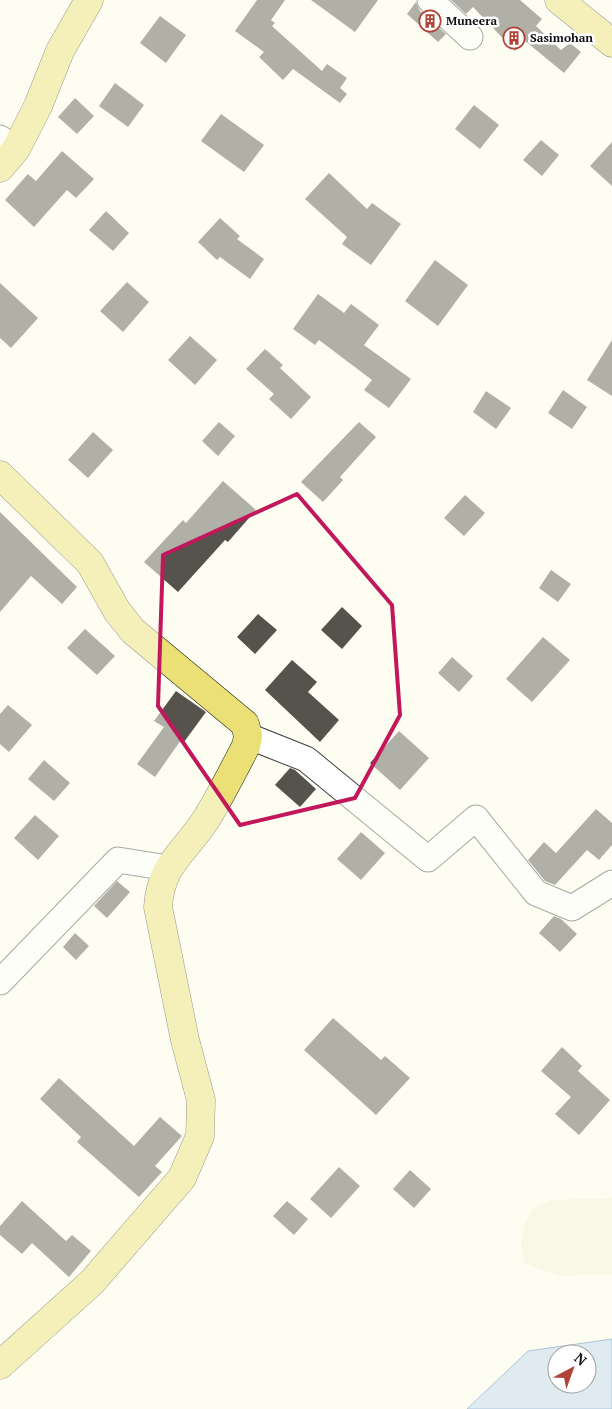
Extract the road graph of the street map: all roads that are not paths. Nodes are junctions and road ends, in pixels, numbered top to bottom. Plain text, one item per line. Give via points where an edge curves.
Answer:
1 (89, 0) edge
2 (430, 0) edge
3 (560, 0) edge
4 (470, 38) dead end
5 (612, 43) edge
6 (5, 152) edge
7 (0, 475) edge
8 (248, 736) junction
9 (168, 868) junction
10 (612, 883) edge
11 (0, 982) edge
12 (0, 1365) edge

1 - 6 main road via 60,51 38,106
2 - 4 street
3 - 5 main road
7 - 8 main road via 90,563 117,611 133,631 245,724
8 - 9 main road via 246,746 204,822
8 - 10 street via 306,759 428,859 476,818 536,893 572,908
9 - 11 street via 118,860
9 - 12 main road via 159,889 158,907 185,1040 201,1100 200,1136 182,1178 92,1282

